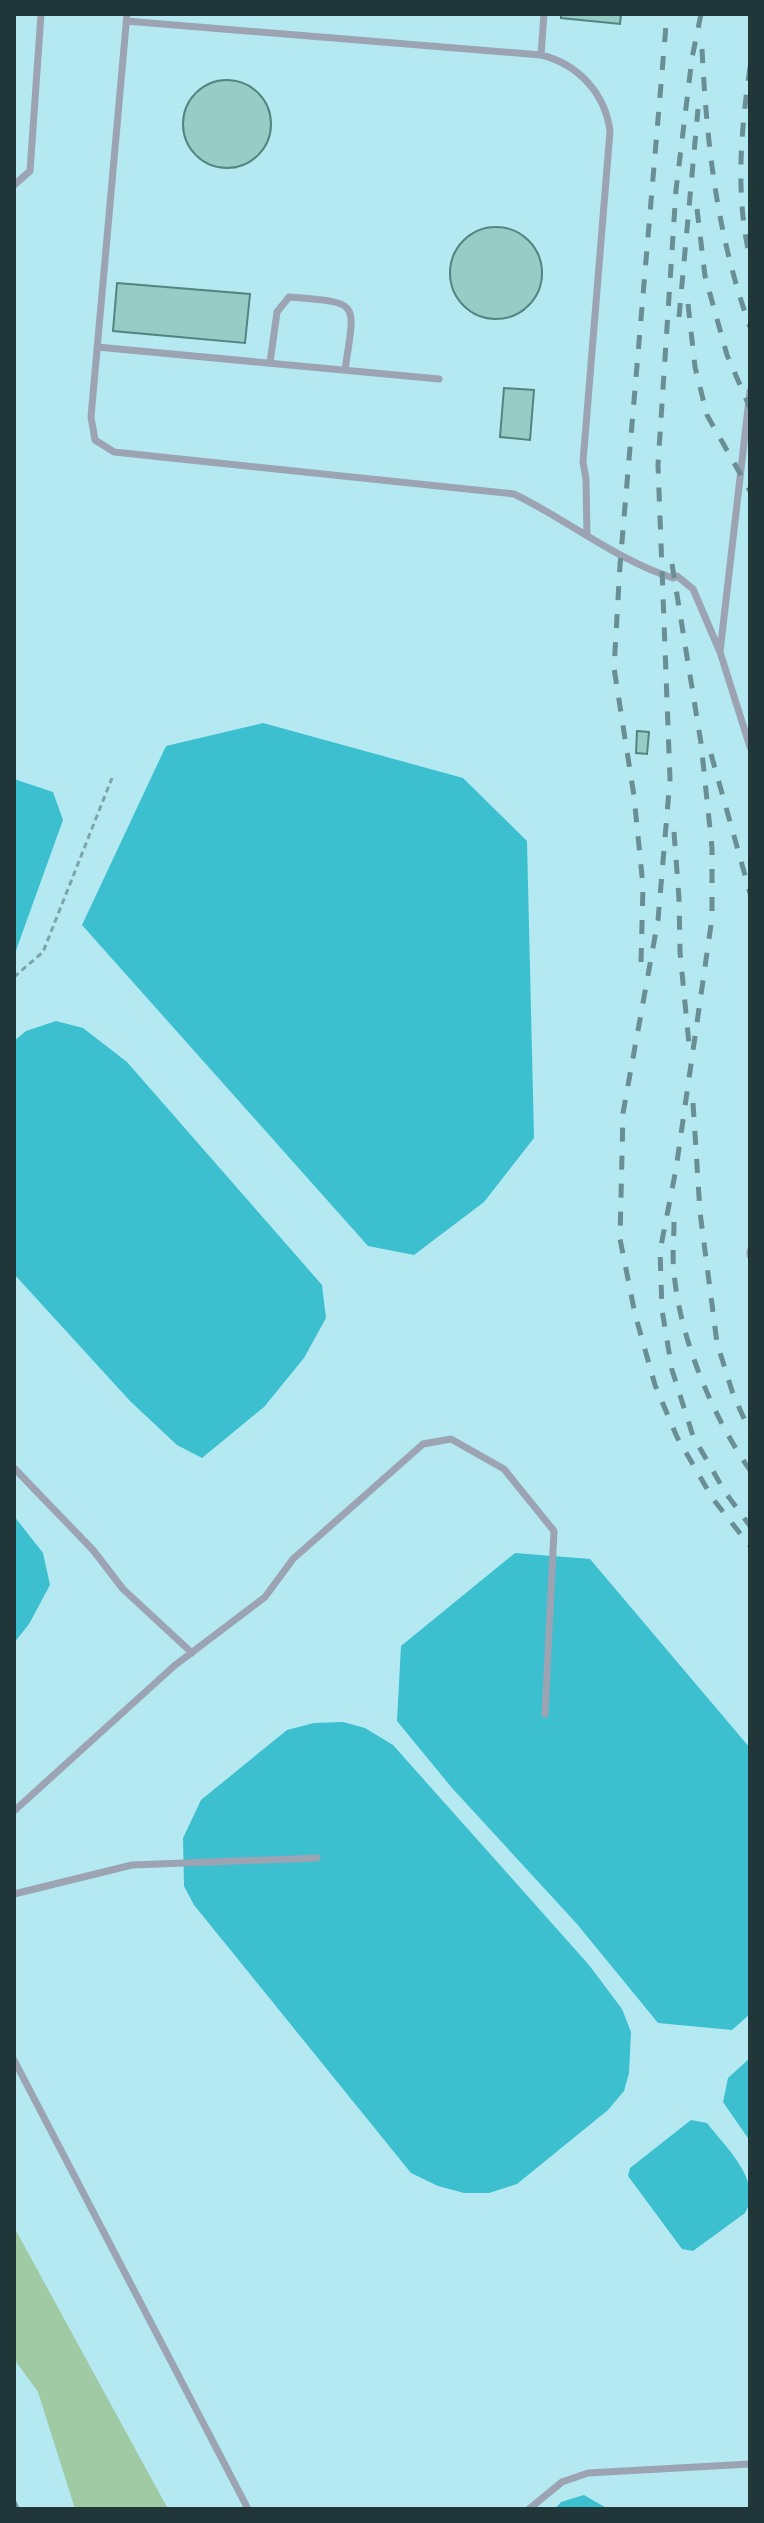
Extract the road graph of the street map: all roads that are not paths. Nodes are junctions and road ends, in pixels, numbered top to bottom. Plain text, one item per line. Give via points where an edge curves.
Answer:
1 (41, 14) edge
2 (544, 14) edge
3 (126, 18) edge
4 (541, 55) junction
5 (14, 185) edge
6 (97, 347) junction
7 (270, 363) junction
8 (345, 370) junction
9 (439, 379) dead end
10 (750, 391) edge
11 (587, 536) junction
12 (720, 652) junction
13 (750, 747) edge
14 (14, 1468) edge
15 (192, 1653) junction
16 (545, 1714) dead end
17 (14, 1811) edge
18 (317, 1858) dead end
19 (14, 1894) edge
20 (14, 2060) edge
21 (750, 2464) edge
22 (248, 2509) edge
23 (529, 2509) edge

1 - 5 lane via 30,171
2 - 4 lane
3 - 4 lane
3 - 6 lane
4 - 11 lane via 559,59 587,79 608,112 610,131 583,462
6 - 7 lane
6 - 11 lane via 91,417 95,440 114,452 514,494
7 - 8 lane
7 - 8 lane via 277,312 289,297 337,301 347,305 352,316
8 - 9 lane
10 - 12 lane
11 - 12 lane via 651,570 677,576 693,589
12 - 13 lane
14 - 15 lane via 123,1589
15 - 16 lane via 265,1597 293,1559 423,1444 451,1439 504,1469 554,1531
15 - 17 lane
18 - 19 lane via 132,1865
20 - 22 lane
21 - 23 lane via 588,2473 562,2482

